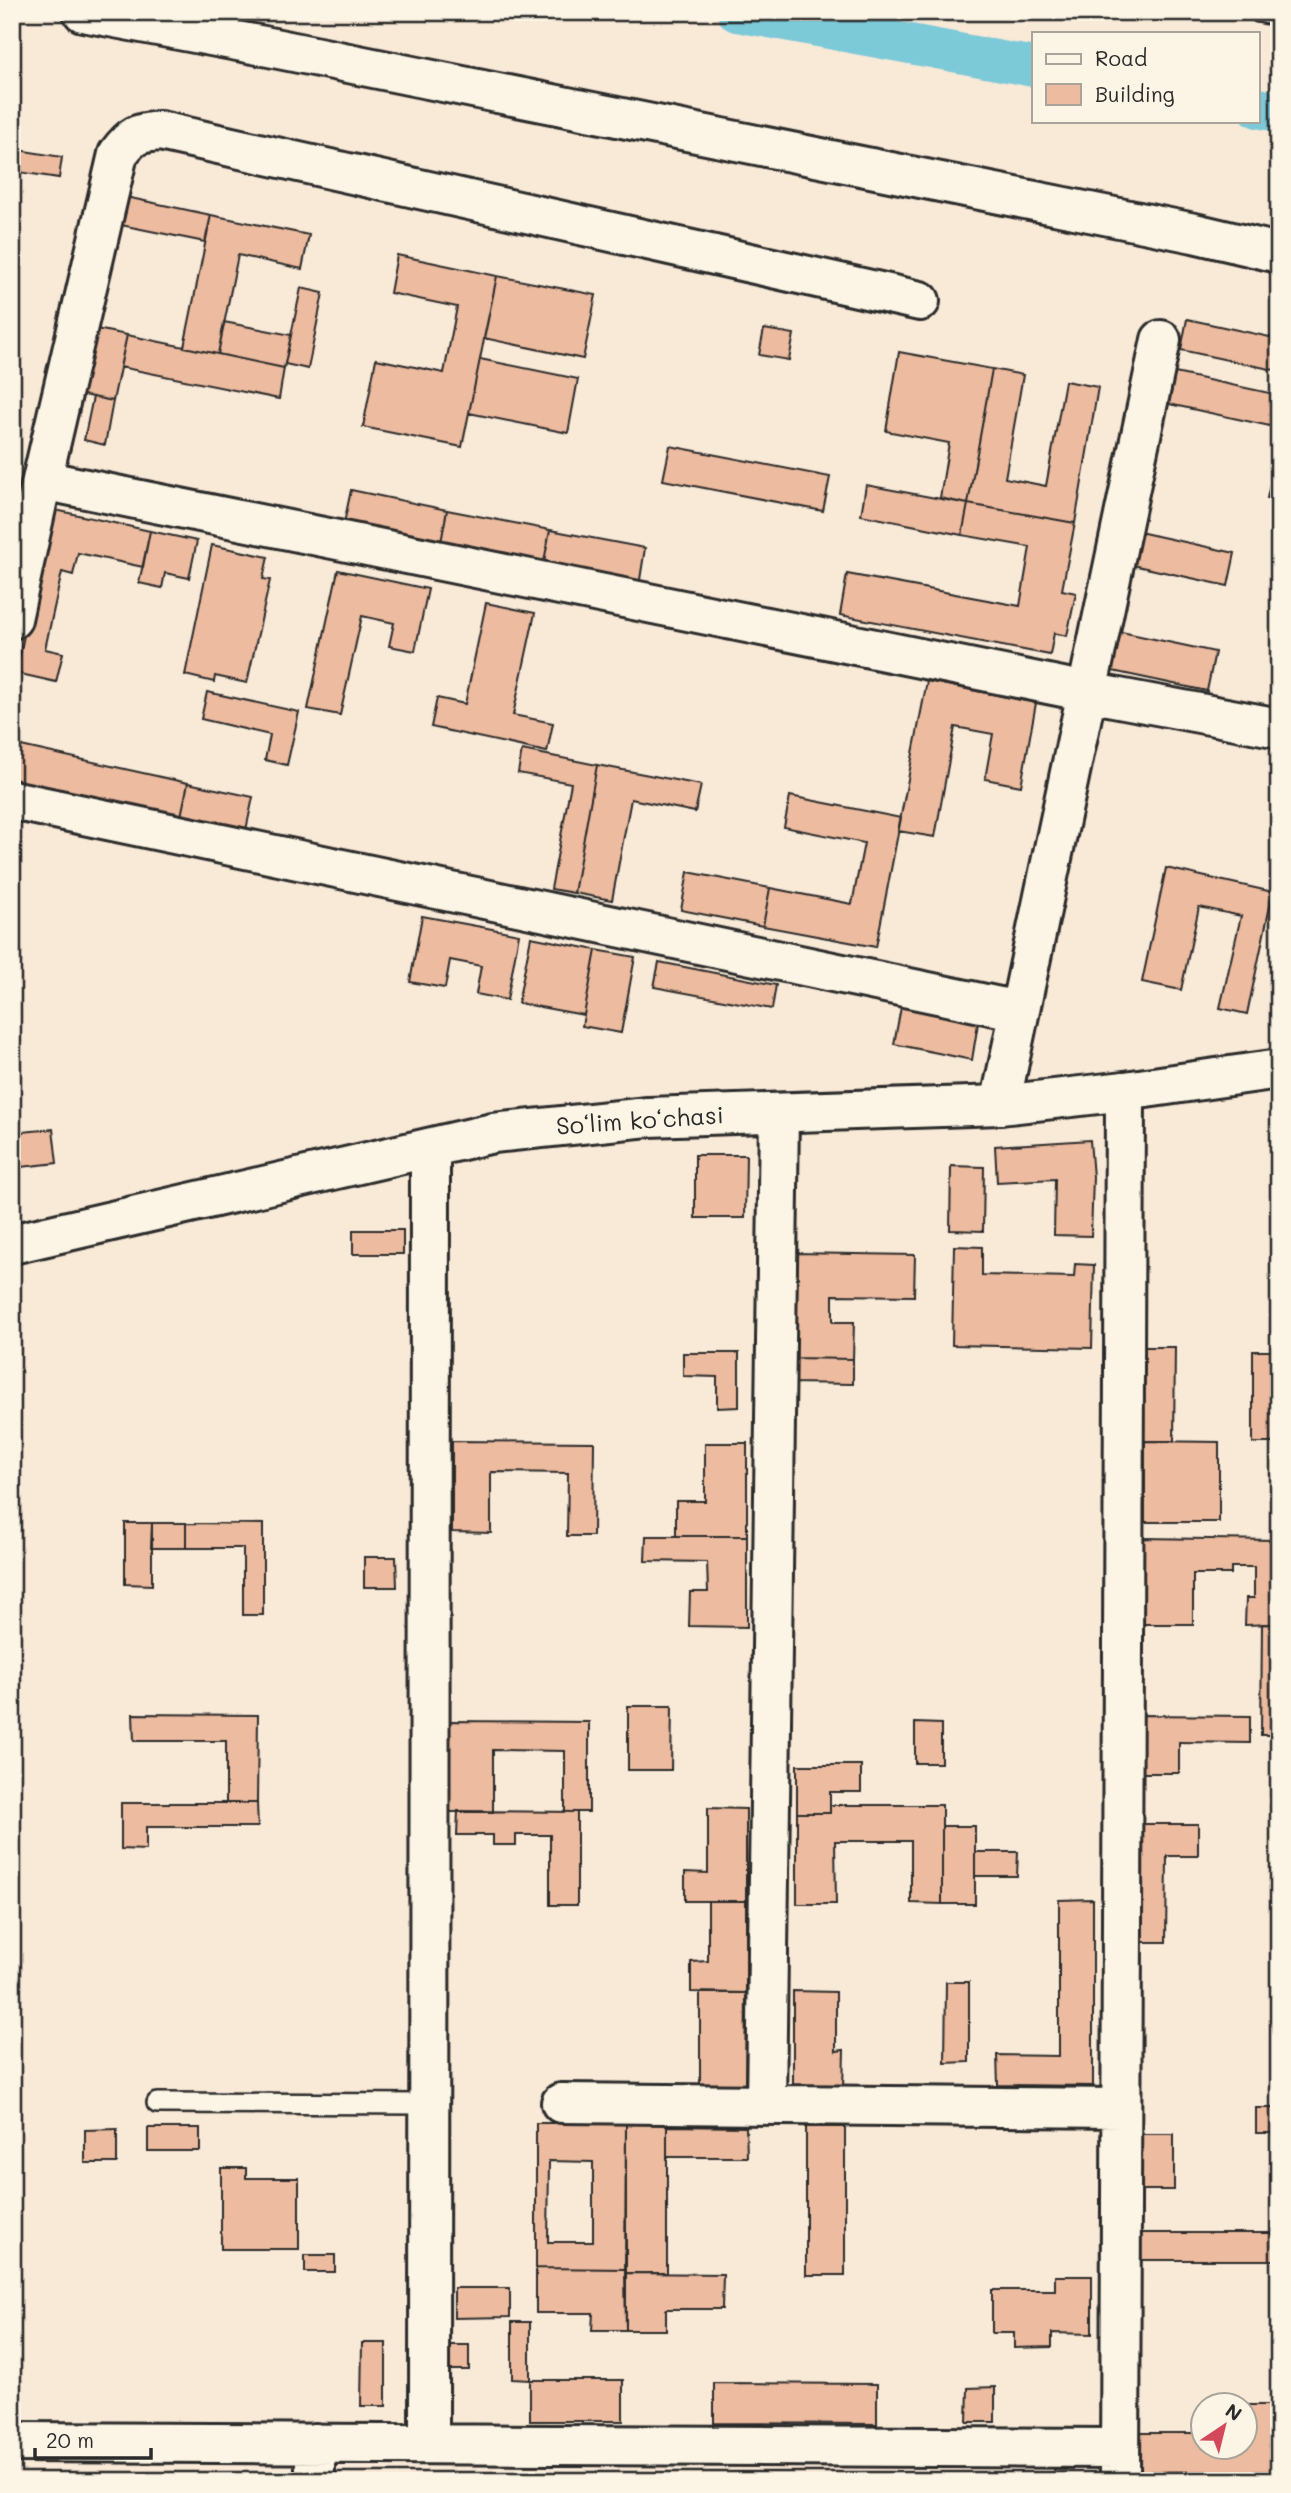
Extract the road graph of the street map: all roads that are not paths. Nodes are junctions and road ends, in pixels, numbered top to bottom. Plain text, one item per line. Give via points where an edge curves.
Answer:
1 (83, 12) edge
2 (1259, 12) edge
3 (1279, 16) edge
4 (1279, 253) edge
5 (919, 301) dead end
6 (1161, 340) dead end
7 (42, 480) junction
8 (12, 620) edge
9 (1087, 692) junction
10 (1279, 728) edge
11 (12, 800) edge
12 (1019, 1011) junction
13 (1279, 1069) edge
14 (1125, 1091) junction
15 (1000, 1105) junction
16 (779, 1114) junction
17 (430, 1148) junction
18 (12, 1244) edge
19 (158, 2103) dead end
20 (561, 2103) dead end
21 (430, 2104) junction
22 (766, 2105) junction
23 (1121, 2108) junction
24 (12, 2442) edge
25 (315, 2443) junction
26 (429, 2444) junction
27 (1120, 2464) edge
28 (315, 2481) edge

1 - 4 street
2 - 3 lane
5 - 7 street via 160,131 141,133 128,139 118,154
6 - 9 street
7 - 8 street
7 - 9 street
9 - 10 street
9 - 12 street
11 - 12 street
12 - 15 street
13 - 14 street, Soʻlim koʻchasi
14 - 15 street, Soʻlim koʻchasi
14 - 23 street
15 - 16 street, Soʻlim koʻchasi
16 - 17 street, Soʻlim koʻchasi via 648,1117 493,1133
16 - 22 street
17 - 18 street, Soʻlim koʻchasi
17 - 21 street
19 - 21 lane
20 - 22 street
21 - 26 street
22 - 23 street
23 - 27 street
24 - 25 street
25 - 26 street
25 - 28 street
26 - 27 street

